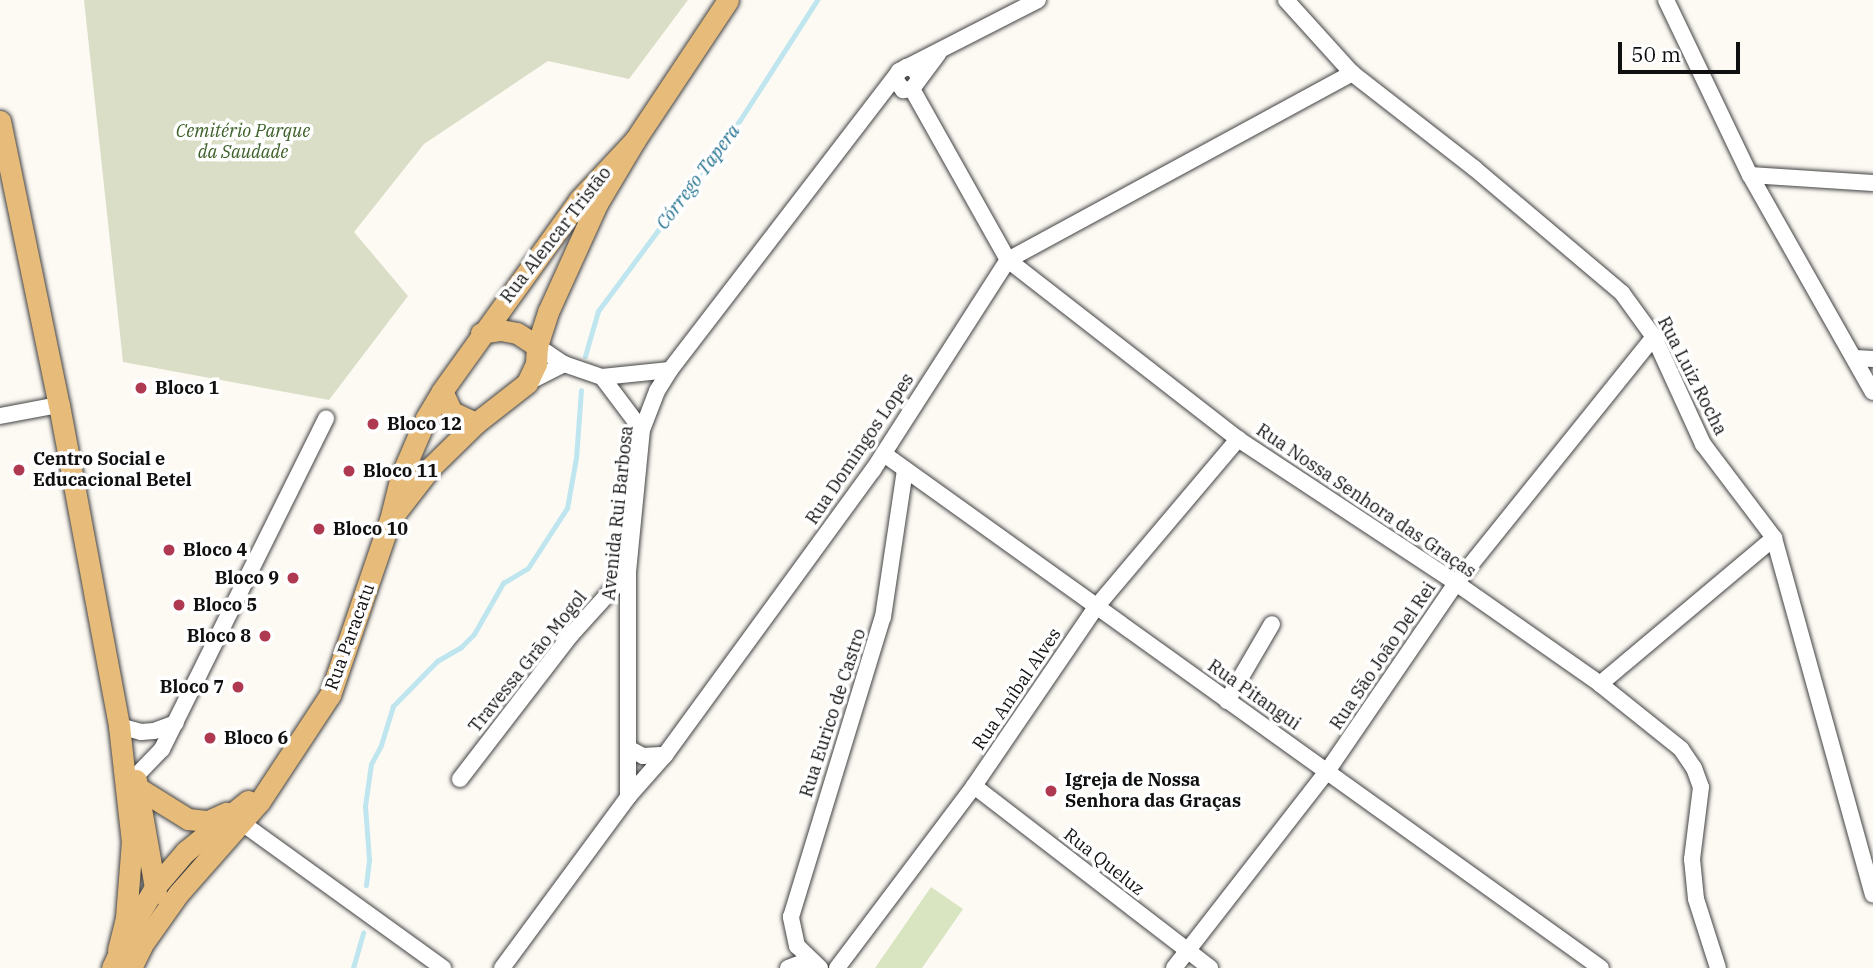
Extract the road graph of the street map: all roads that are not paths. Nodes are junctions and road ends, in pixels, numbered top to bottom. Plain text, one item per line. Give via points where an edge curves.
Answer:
1 (728, 0) edge
2 (1038, 0) edge
3 (1286, 0) edge
4 (1666, 0) edge
5 (1352, 73) junction
6 (907, 80) junction
7 (0, 121) edge
8 (635, 139) junction
9 (1750, 175) junction
10 (1873, 183) edge
11 (1008, 260) junction
12 (481, 333) junction
13 (1654, 337) junction
14 (537, 346) junction
15 (1855, 358) junction
16 (1873, 359) edge
17 (564, 363) junction
18 (670, 370) junction
19 (602, 377) junction
20 (527, 383) junction
21 (442, 391) junction
22 (1873, 392) edge
23 (59, 405) junction
24 (0, 416) edge
25 (326, 418) dead end
26 (476, 423) junction
27 (642, 430) junction
28 (1238, 439) junction
29 (884, 454) junction
30 (905, 470) junction
31 (390, 520) junction
32 (1774, 538) junction
33 (628, 572) junction
34 (1456, 583) junction
35 (1097, 606) junction
36 (1272, 624) dead end
37 (1600, 684) junction
38 (1227, 701) junction
39 (176, 723) junction
40 (119, 726) junction
41 (628, 748) junction
42 (665, 755) junction
43 (1328, 771) junction
44 (460, 779) dead end
45 (136, 782) junction
46 (974, 786) junction
47 (628, 797) junction
48 (240, 815) junction
49 (156, 886) junction
50 (1873, 895) edge
51 (142, 945) junction
52 (1186, 949) junction
53 (115, 959) edge
54 (814, 964) edge
55 (131, 968) edge
56 (443, 968) edge
57 (502, 968) edge
58 (788, 968) edge
59 (837, 968) edge
60 (1174, 968) edge
61 (1210, 968) edge
62 (1601, 968) edge
63 (1718, 968) edge

1 - 8 main road, Rua Alencar Tristão
2 - 6 street, Avenida Rui Barbosa via 939,52
3 - 5 street, Rua Luiz Rocha
4 - 9 street
5 - 11 street, Rua Domingos Lopes
5 - 13 street, Rua Luiz Rocha via 1622,293
6 - 11 street, Rua Nossa Senhora das Graças
6 - 18 street, Avenida Rui Barbosa via 877,98
7 - 23 main road
8 - 12 main road, Rua Alencar Tristão via 579,200
8 - 14 main road, Rua Alencar Tristão via 597,204
9 - 10 street
9 - 15 street
11 - 28 street, Rua Nossa Senhora das Graças
11 - 29 street, Rua Domingos Lopes
12 - 14 main road via 517,333
12 - 21 main road, Rua Paracatu
13 - 32 street, Rua Luiz Rocha via 1703,444
13 - 34 street, Rua São João Del Rei
14 - 17 street
14 - 20 main road via 536,365
15 - 16 street
15 - 22 street
17 - 19 street
17 - 20 street
18 - 19 street
18 - 27 street, Avenida Rui Barbosa
19 - 27 street
20 - 26 main road, Rua Paracatu
21 - 26 main road via 452,412
21 - 31 main road, Rua Paracatu via 401,476
23 - 24 street
23 - 40 main road
25 - 39 street
26 - 31 main road, Rua Paracatu via 431,467
27 - 33 street, Avenida Rui Barbosa
28 - 34 street, Rua Nossa Senhora das Graças
28 - 35 street, Rua Aníbal Alves
29 - 30 street, Rua Pitangui
29 - 42 street, Rua Domingos Lopes
30 - 35 street, Rua Pitangui
30 - 54 street, Rua Eurico de Castro via 883,617 794,900 797,946
31 - 48 main road, Rua Paracatu via 330,695 304,740
32 - 37 street
32 - 50 street, Rua Luiz Rocha
33 - 41 street, Avenida Rui Barbosa
33 - 44 street, Travessa Grão Mogol via 571,635
34 - 37 street, Rua Nossa Senhora das Graças
34 - 43 street, Rua São João Del Rei
35 - 38 street, Rua Pitangui
35 - 46 street, Rua Aníbal Alves
36 - 38 street
37 - 63 street, Rua Nossa Senhora das Graças via 1681,749 1698,776 1701,807 1692,859 1696,899
38 - 43 street, Rua Pitangui
39 - 40 street via 141,732
39 - 45 street
40 - 45 main road
40 - 53 main road via 132,841 126,918
41 - 42 street via 643,756
41 - 47 street, Avenida Rui Barbosa
42 - 47 street, Rua Domingos Lopes
43 - 52 street, Rua São João Del Rei
43 - 62 street, Rua Pitangui
45 - 48 main road via 188,819 208,821
45 - 49 main road
46 - 52 street, Rua Queluz
46 - 59 street, Rua Aníbal Alves
47 - 57 street, Rua Domingos Lopes
48 - 49 main road, Rua Paracatu via 185,852
48 - 51 main road, Rua Paracatu
48 - 56 street
49 - 51 main road via 154,917
49 - 53 main road, Rua Paracatu
51 - 55 main road, Rua Paracatu
52 - 60 street, Rua São João Del Rei
52 - 61 street, Rua Queluz
54 - 58 street

